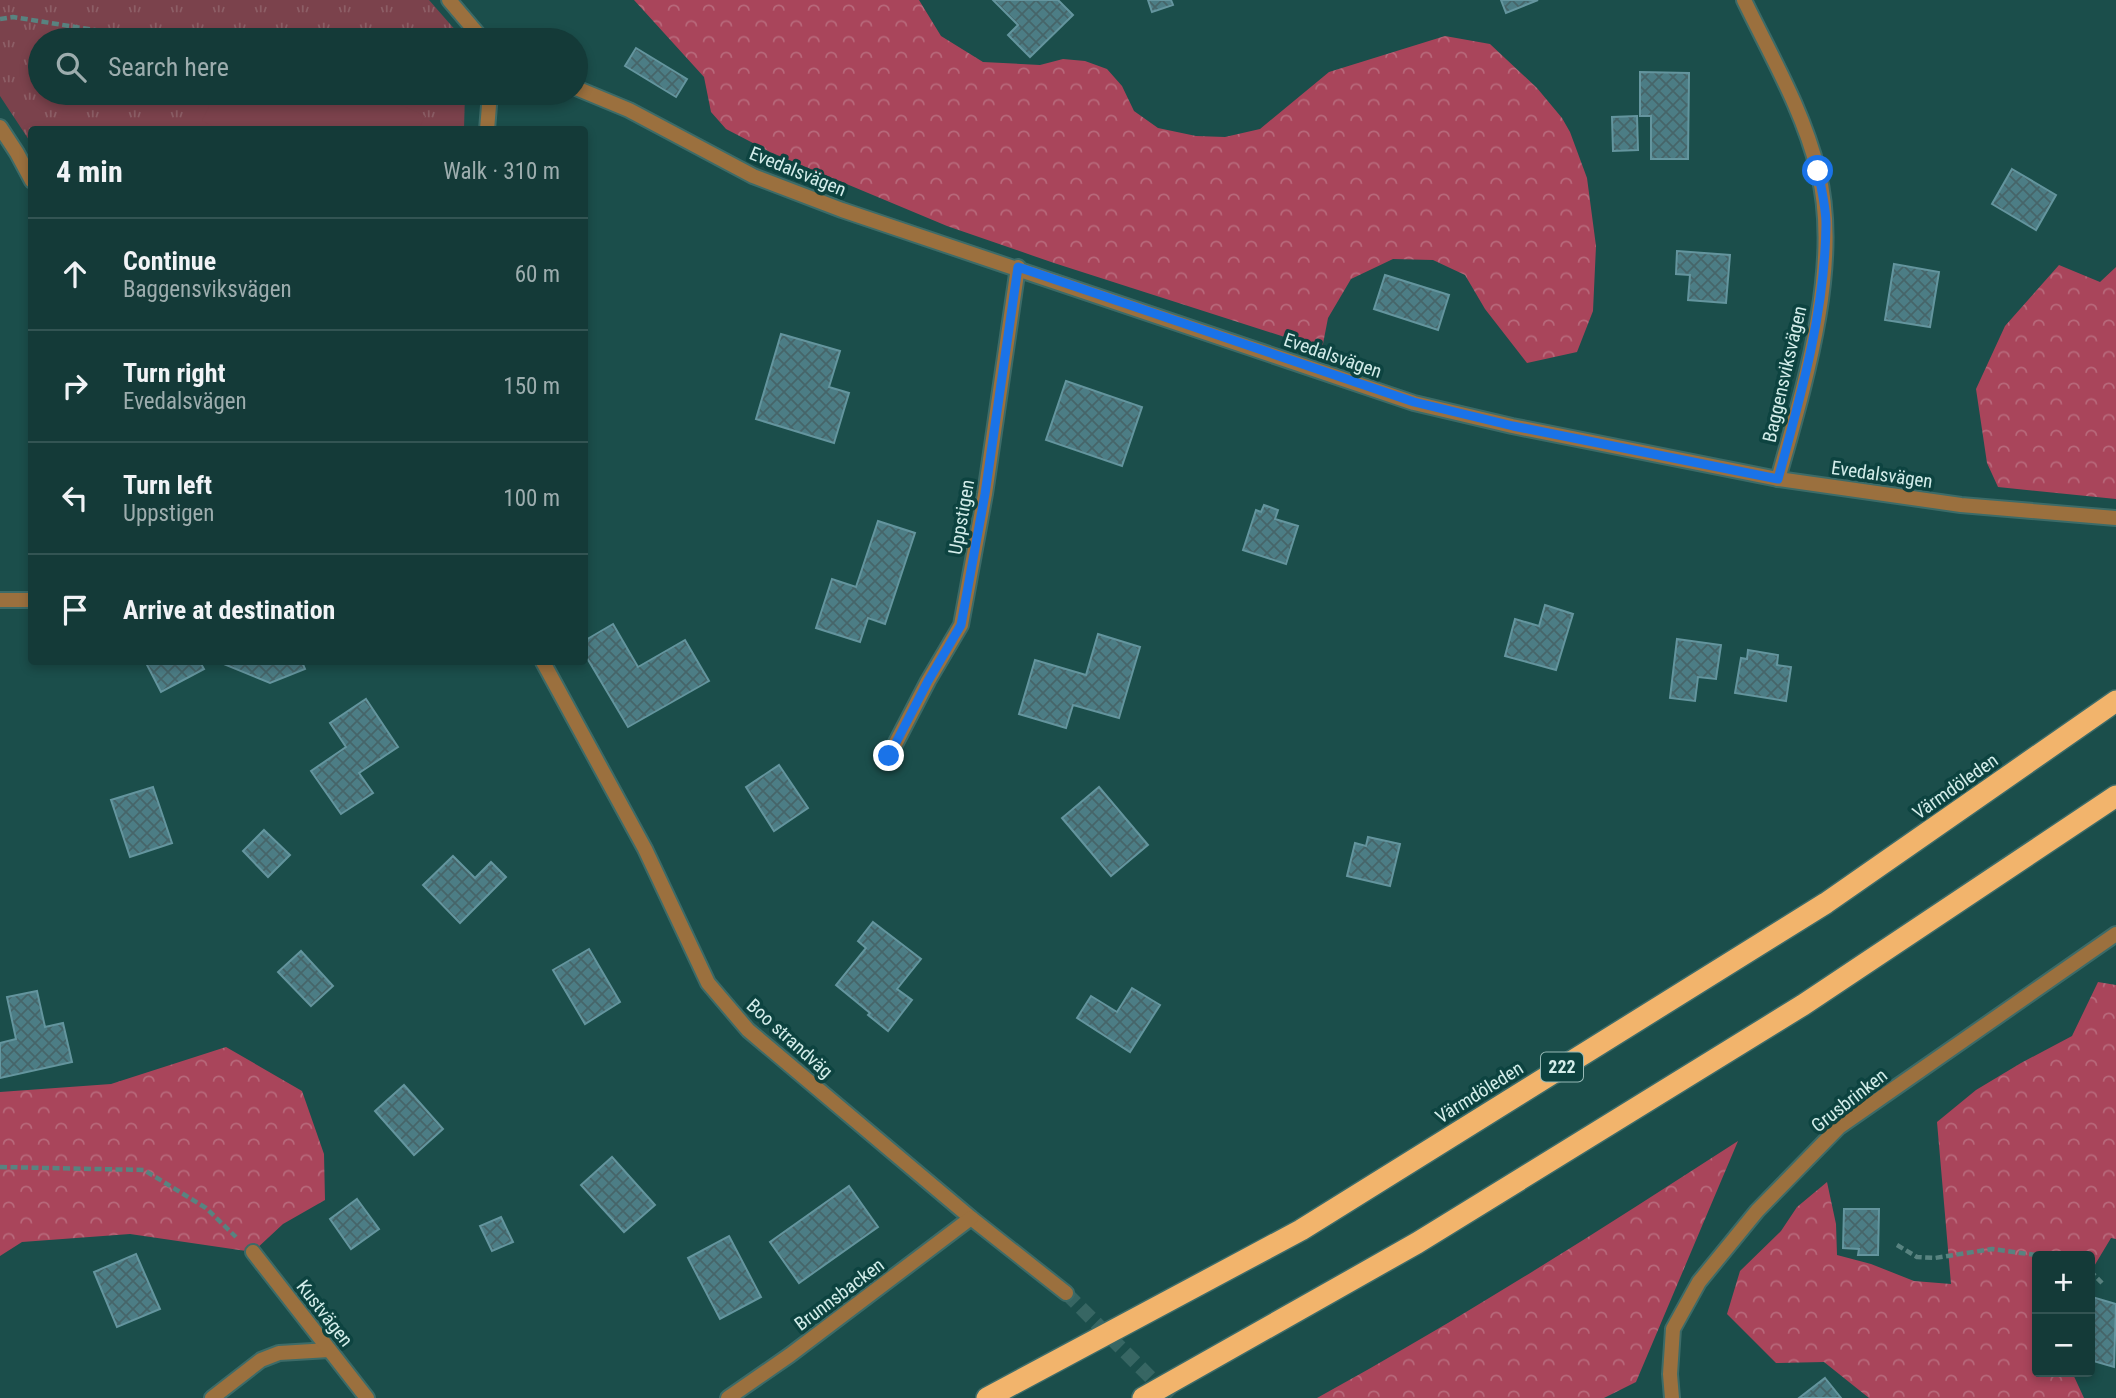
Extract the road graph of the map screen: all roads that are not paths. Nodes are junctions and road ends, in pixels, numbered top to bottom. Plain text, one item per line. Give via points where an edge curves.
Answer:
1 (449, 0) edge
2 (1744, 0) edge
3 (473, 28) edge
4 (588, 93) edge
5 (489, 105) edge
6 (487, 126) edge
7 (0, 127) edge
8 (28, 174) edge
9 (1018, 267) junction
10 (1778, 479) junction
11 (2116, 518) edge
12 (0, 600) edge
13 (28, 600) edge
14 (545, 665) edge
15 (2116, 701) edge
16 (889, 756) dead end
17 (2116, 796) edge
18 (2116, 933) edge
19 (971, 1218) junction
20 (253, 1252) road end
21 (1066, 1293) tunnel mouth
22 (329, 1350) junction
23 (212, 1398) edge
24 (367, 1398) edge
25 (728, 1398) edge
26 (987, 1398) edge
27 (1143, 1398) edge
28 (1672, 1398) edge

1 - 3 street
2 - 10 street, Baggensviksvägen via 1791,93 1818,171 1826,222 1821,295 1808,373
4 - 9 street, Evedalsvägen via 753,176
5 - 6 street
7 - 8 street
9 - 10 street, Evedalsvägen via 1414,402
9 - 16 street, Uppstigen via 961,625
10 - 11 street, Evedalsvägen via 1961,505
12 - 13 street
14 - 19 street, Boo strandväg via 645,849 708,983 748,1030
15 - 26 highway, Värmdöleden / 222 via 1826,903 1312,1223
17 - 27 highway via 1791,1012 1417,1243
18 - 28 street, Grusbrinken via 1839,1128 1757,1211 1699,1282 1673,1329
19 - 21 street, Boo strandväg
19 - 25 street, Brunnsbacken
20 - 22 street, Kustvägen
22 - 23 street via 279,1353 261,1360
22 - 24 street, Kustvägen

